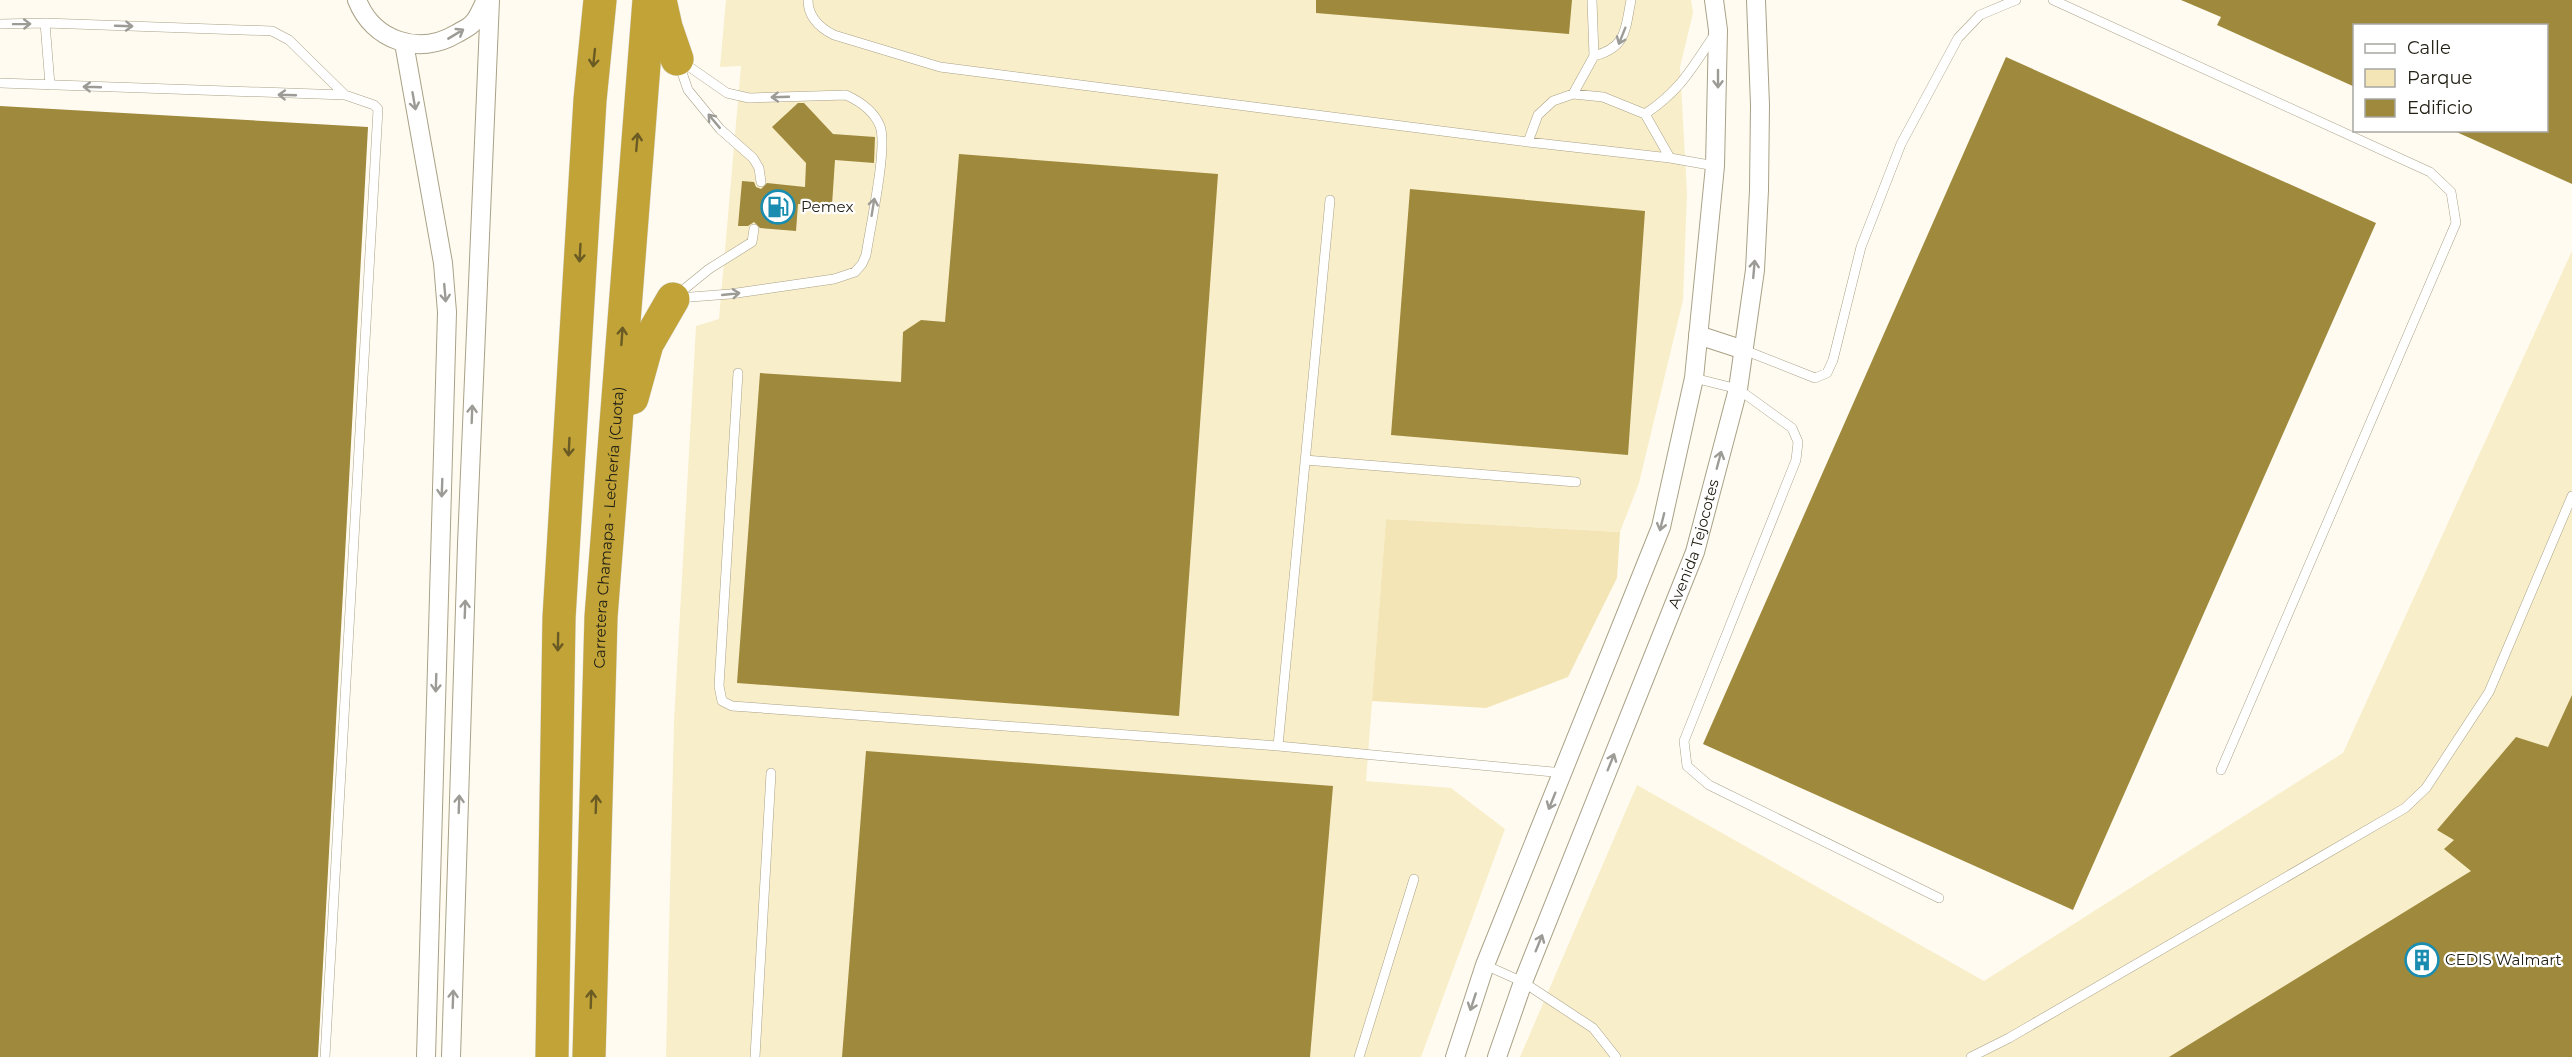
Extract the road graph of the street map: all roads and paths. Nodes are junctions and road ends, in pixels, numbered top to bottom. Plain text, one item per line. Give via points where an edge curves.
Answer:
1 (357, 0) edge
2 (488, 0) edge
3 (600, 0) edge
4 (649, 0) edge
5 (660, 0) edge
6 (808, 0) edge
7 (1592, 0) edge
8 (1631, 0) edge
9 (1714, 0) edge
10 (1756, 0) edge
11 (2016, 0) edge
12 (2053, 0) edge
13 (45, 23) junction
14 (0, 24) edge
15 (1718, 30) junction
16 (404, 43) junction
17 (1594, 56) junction
18 (677, 59) junction
19 (0, 83) edge
20 (50, 85) junction
21 (1574, 93) junction
22 (345, 95) junction
23 (1645, 114) junction
24 (1528, 142) junction
25 (1670, 158) junction
26 (1715, 166) junction
27 (761, 182) dead end
28 (1330, 200) dead end
29 (754, 229) dead end
30 (673, 298) junction
31 (1698, 335) junction
32 (1744, 350) junction
33 (738, 374) dead end
34 (1694, 378) junction
35 (1738, 390) junction
36 (1305, 460) junction
37 (1576, 482) dead end
38 (2572, 496) edge
39 (601, 617) junction
40 (1278, 746) junction
41 (2221, 770) dead end
42 (771, 772) dead end
43 (1564, 773) junction
44 (1414, 879) dead end
45 (1939, 898) dead end
46 (1485, 965) junction
47 (1523, 982) junction
48 (325, 1057) edge
49 (426, 1057) edge
50 (451, 1057) edge
51 (552, 1057) edge
52 (589, 1057) edge
53 (754, 1057) edge
54 (1359, 1057) edge
55 (1455, 1057) edge
56 (1497, 1057) edge
57 (1616, 1057) edge
58 (1971, 1057) edge

1 - 16 street via 380,32
16 -> 2 street via 441,43 472,24
50 -> 2 street
3 -> 51 highway via 590,100 559,618
39 -> 4 highway, Carretera Chamapa - Lechería (Cuota)
5 - 18 highway
6 - 24 lane via 818,26 834,36 940,67
7 - 17 lane
8 -> 17 lane via 1623,38 1616,48
9 - 15 street
32 -> 10 street, Avenida Tejocotes via 1755,270 1759,190
11 - 32 lane via 1980,15 1958,39 1901,144 1861,247 1827,373 1815,378
12 - 41 lane via 2430,172 2451,192 2456,223
14 -> 13 lane
13 - 20 lane
13 -> 22 lane via 272,31 289,40
15 - 23 lane via 1681,85
15 -> 26 street
16 -> 49 street via 443,263 447,312
17 - 21 lane
27 -> 18 lane via 753,158 720,129 688,90
30 -> 18 lane via 730,294 834,279 855,272 866,255 882,146 880,126 858,100 846,95 738,96 727,93
19 - 20 lane
22 -> 20 lane
21 - 23 lane via 1603,97
21 - 24 lane via 1553,101 1538,116
22 - 48 lane via 374,105 380,114
23 - 25 lane
24 - 25 lane
25 - 26 lane
26 - 31 street
28 - 36 lane
29 - 30 lane via 752,242
30 - 39 highway via 647,344 634,387 621,518
31 - 32 street
31 - 34 street
32 - 35 street, Avenida Tejocotes
33 - 40 lane via 719,686 722,701 732,706
34 - 35 lane
34 -> 43 street via 1661,527
35 - 45 lane via 1792,428 1798,442 1796,460 1684,741 1687,766 1709,785
47 -> 35 street, Avenida Tejocotes via 1695,552
36 - 37 lane
36 - 40 lane
38 - 58 lane via 2489,692 2426,788 2405,808
52 -> 39 highway, Carretera Chamapa - Lechería (Cuota)
40 - 43 lane
42 - 53 lane
43 -> 46 street
44 - 54 lane
46 - 47 lane
46 -> 55 street
47 - 56 street, Avenida Tejocotes
47 - 57 lane via 1593,1028

